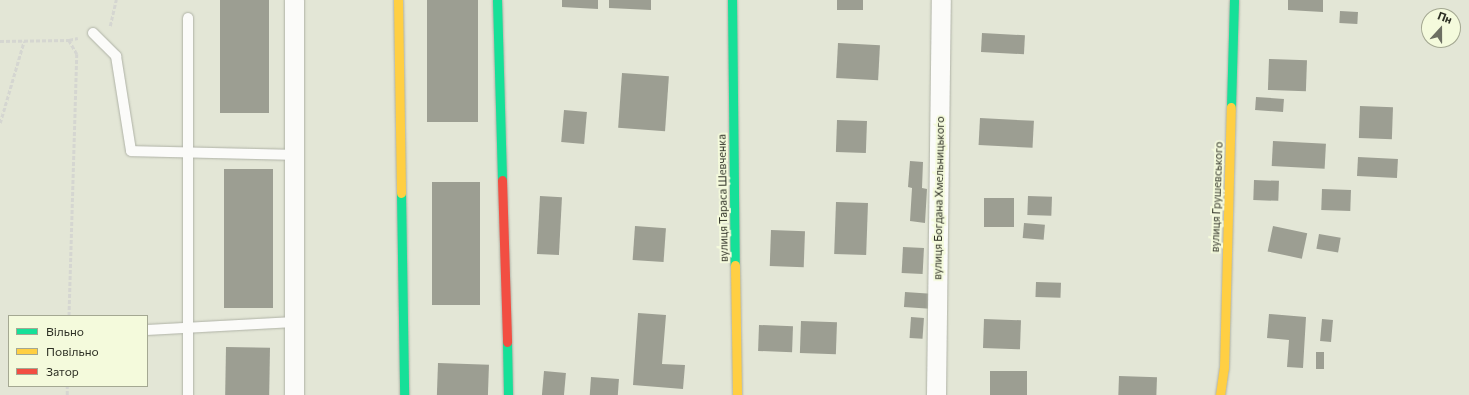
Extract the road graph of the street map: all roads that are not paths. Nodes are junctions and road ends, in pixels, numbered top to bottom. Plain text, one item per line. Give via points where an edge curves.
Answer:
1 (294, 0) edge
2 (398, 0) edge
3 (497, 0) edge
4 (732, 0) edge
5 (941, 0) edge
6 (1234, 0) edge
7 (188, 18) dead end
8 (93, 33) dead end
9 (188, 154) junction
10 (294, 155) junction
11 (294, 322) junction
12 (188, 327) junction
13 (148, 330) edge
14 (188, 395) edge
15 (294, 395) edge
16 (404, 395) edge
17 (508, 395) edge
18 (737, 395) edge
19 (936, 395) edge
20 (1220, 395) edge

1 - 10 street
2 - 16 street
3 - 17 street
4 - 18 street, вулиця Тараса Шевченка
5 - 19 street, вулиця Богдана Хмельницького
6 - 20 street, вулиця Грушевського via 1224,368
7 - 9 lane
8 - 9 lane via 116,56 131,151
9 - 10 lane
9 - 12 lane
10 - 11 street
11 - 12 lane
11 - 15 street
12 - 13 lane
12 - 14 lane

